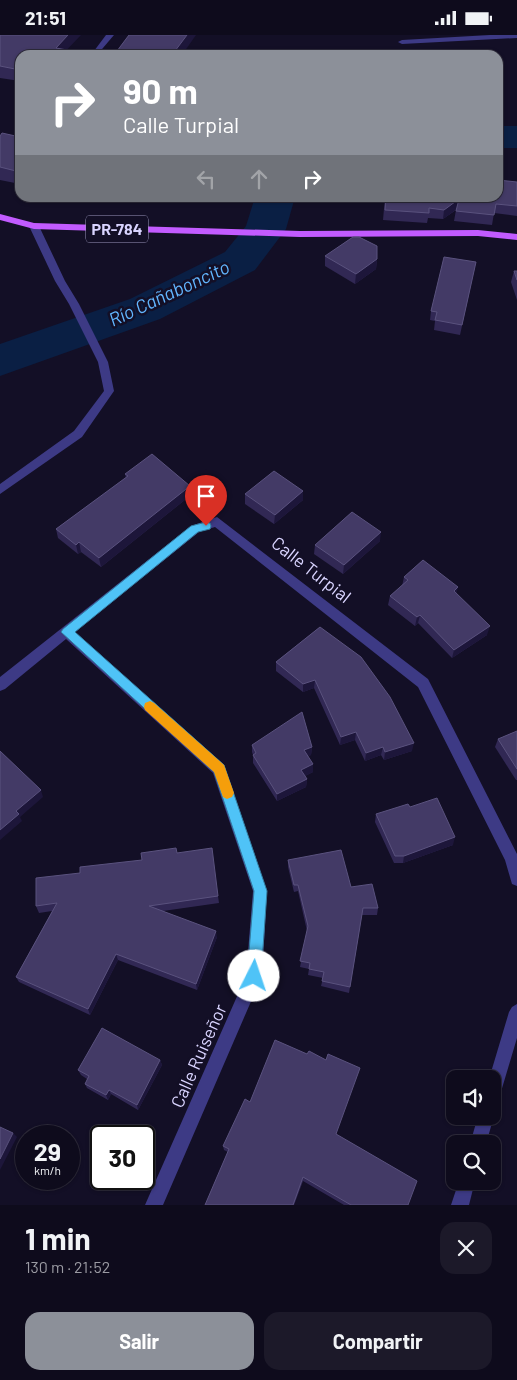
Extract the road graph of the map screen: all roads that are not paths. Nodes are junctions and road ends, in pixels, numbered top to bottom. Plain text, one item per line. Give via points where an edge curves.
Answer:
1 (110, 35) edge
2 (517, 36) edge
3 (402, 42) dead end
4 (97, 50) edge
5 (0, 217) edge
6 (34, 227) junction
7 (517, 237) edge
8 (0, 490) edge
9 (67, 632) junction
10 (0, 685) edge
11 (517, 879) edge
12 (517, 1012) edge
13 (500, 1070) edge
14 (464, 1190) edge
15 (154, 1205) edge
16 (460, 1205) edge

1 - 4 street
2 - 3 street
5 - 6 main road, PR-784 / PR-784
6 - 7 main road, PR-784 / PR-784 via 300,234 478,233
6 - 8 street via 103,362 109,391 78,434
9 - 10 street, Calle Turpial
9 - 11 street, Calle Turpial via 195,529 217,523 423,683 512,859
9 - 15 street, Calle Ruiseñor via 219,769 260,891 254,976
12 - 13 street
14 - 16 street

